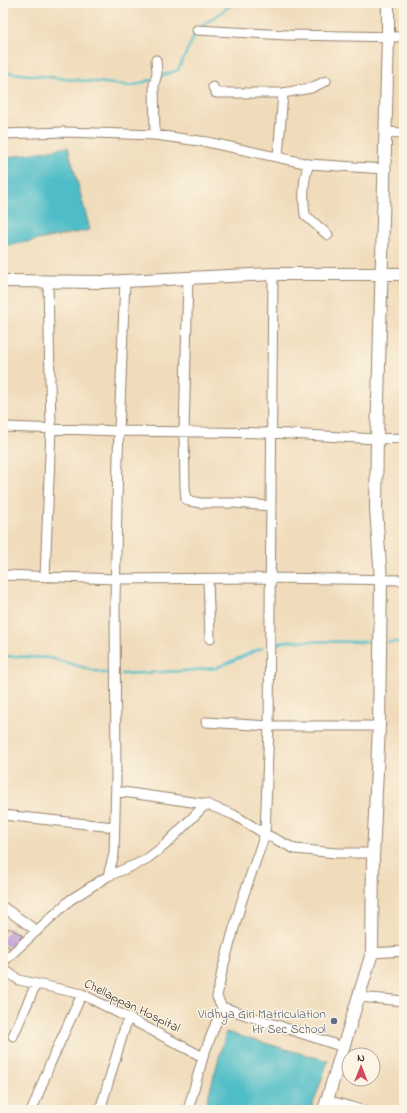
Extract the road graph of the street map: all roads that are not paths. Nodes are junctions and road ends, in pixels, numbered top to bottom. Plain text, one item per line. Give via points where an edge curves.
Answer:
1 (388, 3) edge
2 (197, 30) dead end
3 (388, 38) junction
4 (404, 38) edge
5 (156, 60) dead end
6 (326, 81) dead end
7 (213, 87) dead end
8 (283, 93) junction
9 (385, 132) junction
10 (404, 133) edge
11 (3, 134) edge
12 (155, 135) junction
13 (278, 156) junction
14 (309, 164) junction
15 (384, 169) junction
16 (328, 235) dead end
17 (381, 273) junction
18 (273, 274) junction
19 (404, 274) edge
20 (188, 278) junction
21 (3, 280) edge
22 (125, 280) junction
23 (48, 282) junction
24 (3, 427) edge
25 (51, 429) junction
26 (119, 431) junction
27 (184, 432) junction
28 (271, 433) junction
29 (404, 438) edge
30 (377, 439) junction
31 (270, 506) junction
32 (3, 575) edge
33 (45, 577) junction
34 (208, 578) junction
35 (269, 578) junction
36 (116, 579) junction
37 (381, 580) junction
38 (404, 580) edge
39 (210, 639) dead end
40 (206, 722) dead end
41 (269, 726) junction
42 (379, 726) junction
43 (116, 791) junction
44 (206, 804) junction
45 (3, 815) edge
46 (114, 827) junction
47 (265, 834) junction
48 (373, 853) junction
49 (108, 876) junction
50 (3, 907) edge
51 (36, 931) junction
52 (404, 951) edge
53 (372, 953) junction
54 (3, 962) edge
55 (3, 969) edge
56 (36, 984) junction
57 (82, 994) junction
58 (358, 998) junction
59 (404, 1001) edge
60 (222, 1007) junction
61 (128, 1017) junction
62 (13, 1036) dead end
63 (341, 1047) edge
64 (343, 1047) edge
65 (341, 1055) edge
66 (203, 1056) junction
67 (326, 1105) edge
68 (32, 1110) edge
69 (100, 1110) edge
70 (188, 1110) edge
71 (362, 1110) edge

1 - 3 street
2 - 3 street
3 - 4 street
3 - 9 street
5 - 12 street
6 - 8 street via 311,88
7 - 8 street via 216,93
8 - 13 street
9 - 10 street
9 - 15 street
11 - 12 street via 65,132
12 - 13 street
13 - 14 street
14 - 15 street
14 - 16 street via 303,201 305,215
15 - 17 street
17 - 18 street
17 - 19 street
17 - 30 street
18 - 20 street
18 - 28 street
20 - 22 street
20 - 27 street
21 - 23 street
22 - 23 street
22 - 26 street
23 - 25 street
24 - 25 street
25 - 26 street
25 - 33 street
26 - 27 street
26 - 36 street
27 - 28 street
27 - 31 street via 186,499 201,503
28 - 30 street
28 - 31 street
29 - 30 street
30 - 37 street via 376,509
31 - 35 street
32 - 33 street
33 - 36 street
34 - 35 street
34 - 36 street
34 - 39 street
35 - 37 street
35 - 41 street
36 - 43 street
37 - 38 street
37 - 42 street
40 - 41 street
41 - 42 street
41 - 47 street
42 - 48 street
43 - 44 street
43 - 46 street
44 - 47 street via 234,814
44 - 49 street via 144,861
45 - 46 street
46 - 49 street via 114,854
47 - 48 street via 295,849
47 - 60 street via 242,900 222,971 217,997
48 - 53 street
49 - 51 street via 70,900
50 - 51 street
51 - 54 street
52 - 53 street
53 - 58 street
55 - 56 street, Chellappan Hospital via 19,980
56 - 57 street, Chellappan Hospital
56 - 62 street
57 - 61 street, Chellappan Hospital
57 - 68 street
58 - 59 street
58 - 64 street
60 - 63 street
60 - 66 street
61 - 66 street, Chellappan Hospital
61 - 69 street
65 - 67 street
66 - 70 street
67 - 71 street

